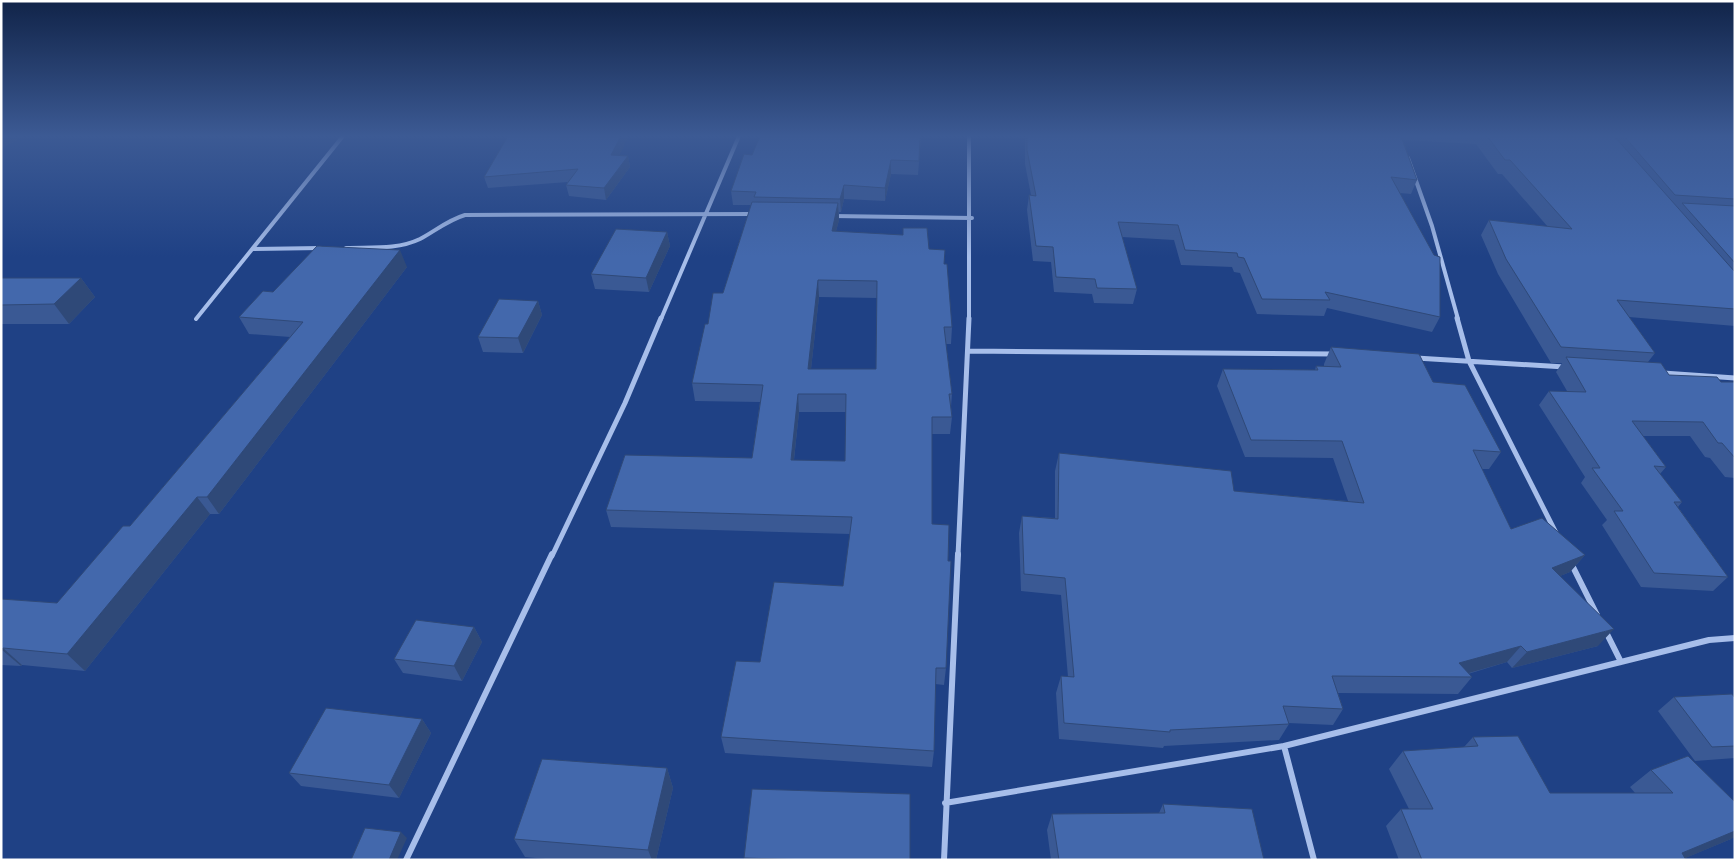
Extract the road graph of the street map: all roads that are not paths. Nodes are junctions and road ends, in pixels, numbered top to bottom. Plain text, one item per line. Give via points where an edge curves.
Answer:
1 (311, 176) edge
2 (723, 176) edge
3 (971, 176) edge
4 (1415, 176) edge
5 (707, 214) junction
6 (756, 214) edge
7 (824, 216) edge
8 (972, 218) junction
9 (330, 248) edge
10 (339, 248) edge
11 (253, 249) junction
12 (196, 318) dead end
13 (969, 350) junction
14 (1344, 354) edge
15 (1411, 358) edge
16 (1469, 361) junction
17 (1567, 367) edge
18 (1656, 373) edge
19 (1735, 378) edge
20 (1558, 538) edge
21 (1567, 556) edge
22 (1599, 618) edge
23 (1603, 627) edge
24 (1735, 638) edge
25 (1621, 662) junction
26 (1284, 746) junction
27 (945, 803) junction
28 (406, 860) edge
29 (944, 860) edge
30 (1314, 860) edge

1 - 11 street
2 - 5 street
3 - 8 street
4 - 16 street
5 - 6 street
5 - 10 street via 465,215 412,243
5 - 28 street via 625,403
7 - 8 street
8 - 13 street
9 - 11 street
11 - 12 street
13 - 14 street
13 - 27 street
15 - 16 street
16 - 17 street
16 - 20 street
18 - 19 street
21 - 22 street
23 - 25 street
24 - 25 street via 1709,640
25 - 26 street
26 - 27 street
26 - 30 street
27 - 29 street

